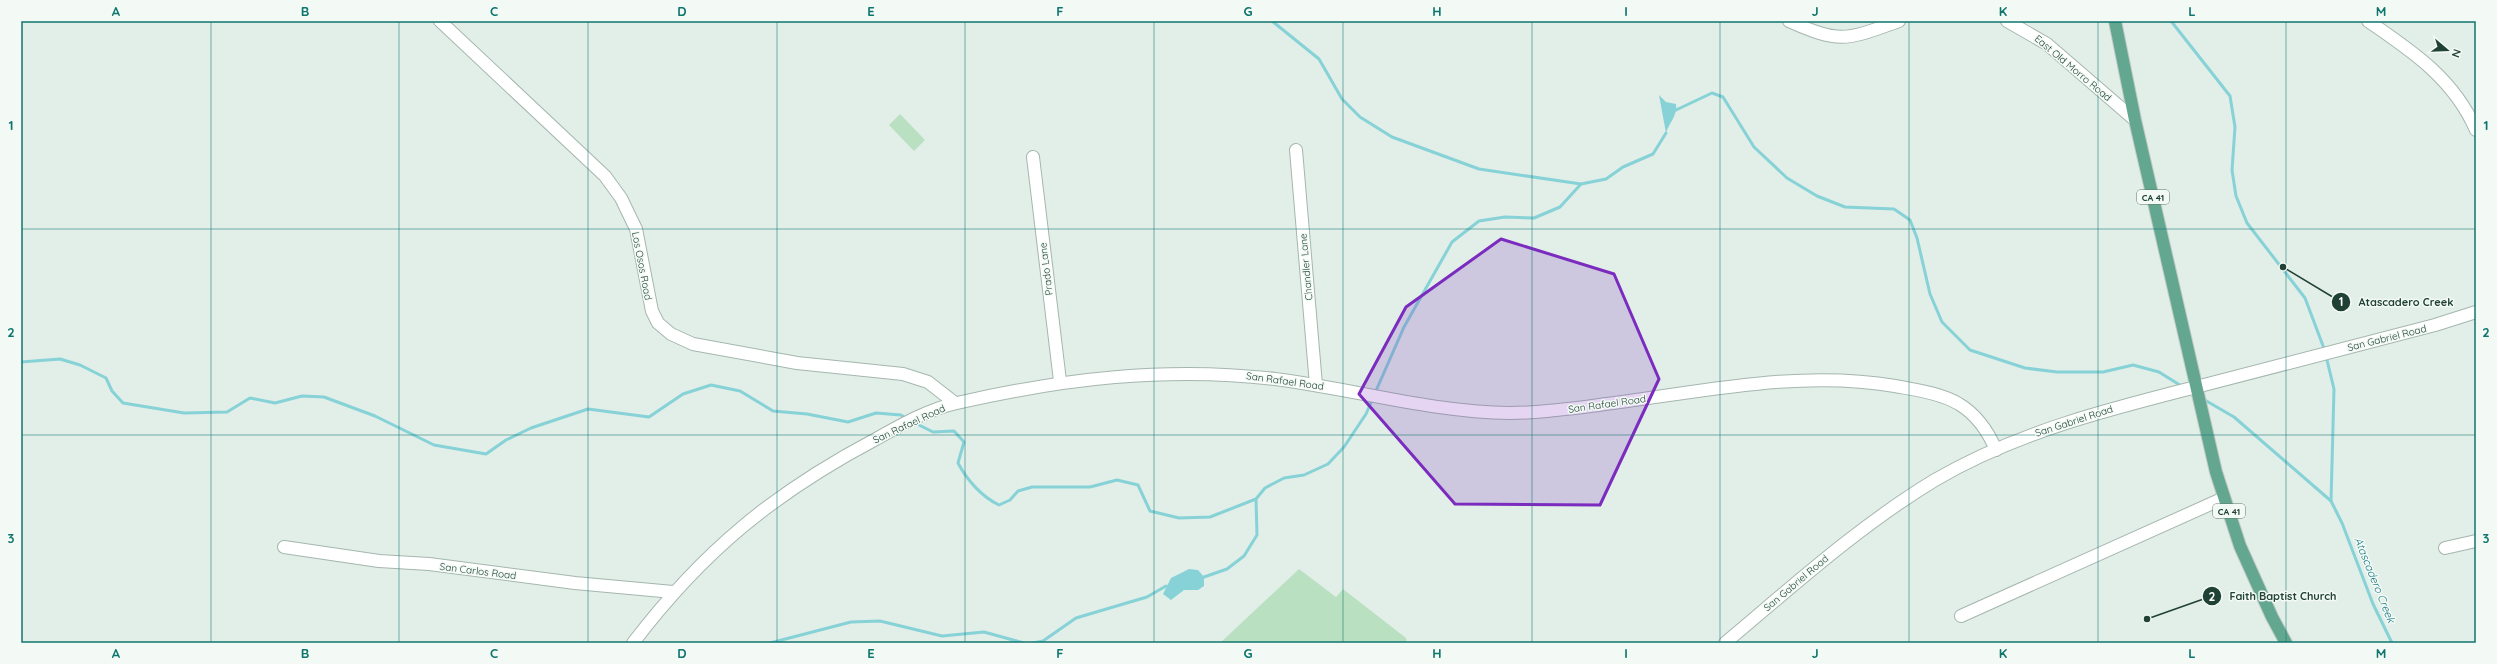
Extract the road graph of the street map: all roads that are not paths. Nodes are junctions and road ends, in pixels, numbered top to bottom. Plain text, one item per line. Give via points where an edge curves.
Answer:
1 (440, 21) edge
2 (1789, 21) edge
3 (1899, 21) edge
4 (2007, 21) edge
5 (2116, 21) edge
6 (2368, 21) edge
7 (2135, 120) junction
8 (2476, 130) edge
9 (1296, 150) dead end
10 (1033, 158) dead end
11 (2476, 312) edge
12 (1060, 381) junction
13 (1316, 385) junction
14 (2196, 387) junction
15 (955, 403) junction
16 (1996, 450) junction
17 (2224, 498) junction
18 (2476, 541) edge
19 (284, 547) dead end
20 (2445, 548) dead end
21 (673, 592) junction
22 (1961, 616) dead end
23 (633, 643) edge
24 (1725, 643) edge
25 (2286, 643) edge

1 - 15 street, Los Osos Road via 605,176 616,190 631,217 639,240 652,311 664,330 693,344 797,363 903,374 928,382
2 - 3 street via 1817,34 1833,38 1860,35
4 - 7 street, East Old Morro Road via 2047,44
5 - 7 main road, CA 41 / CA 41
6 - 8 street via 2435,70 2456,94
7 - 14 main road, CA 41 / CA 41
9 - 13 street, Chandler Lane
10 - 12 street, Prado Lane
11 - 14 street, San Gabriel Road
12 - 13 street, San Rafael Road via 1117,376 1224,375
12 - 15 street, San Rafael Road
13 - 16 street, San Rafael Road via 1460,408 1514,413 1561,410 1773,383 1848,381 1916,390 1958,403 1982,425
14 - 16 street, San Gabriel Road via 2053,427
14 - 17 main road, CA 41 / CA 41
15 - 21 street, San Rafael Road via 881,436 817,472 781,496 718,546
16 - 24 street, San Gabriel Road via 1937,480 1883,514
17 - 22 street
17 - 25 main road, CA 41 / CA 41 via 2240,546
18 - 20 street
19 - 21 street, San Carlos Road via 379,561 429,564 575,583
21 - 23 street, San Rafael Road

